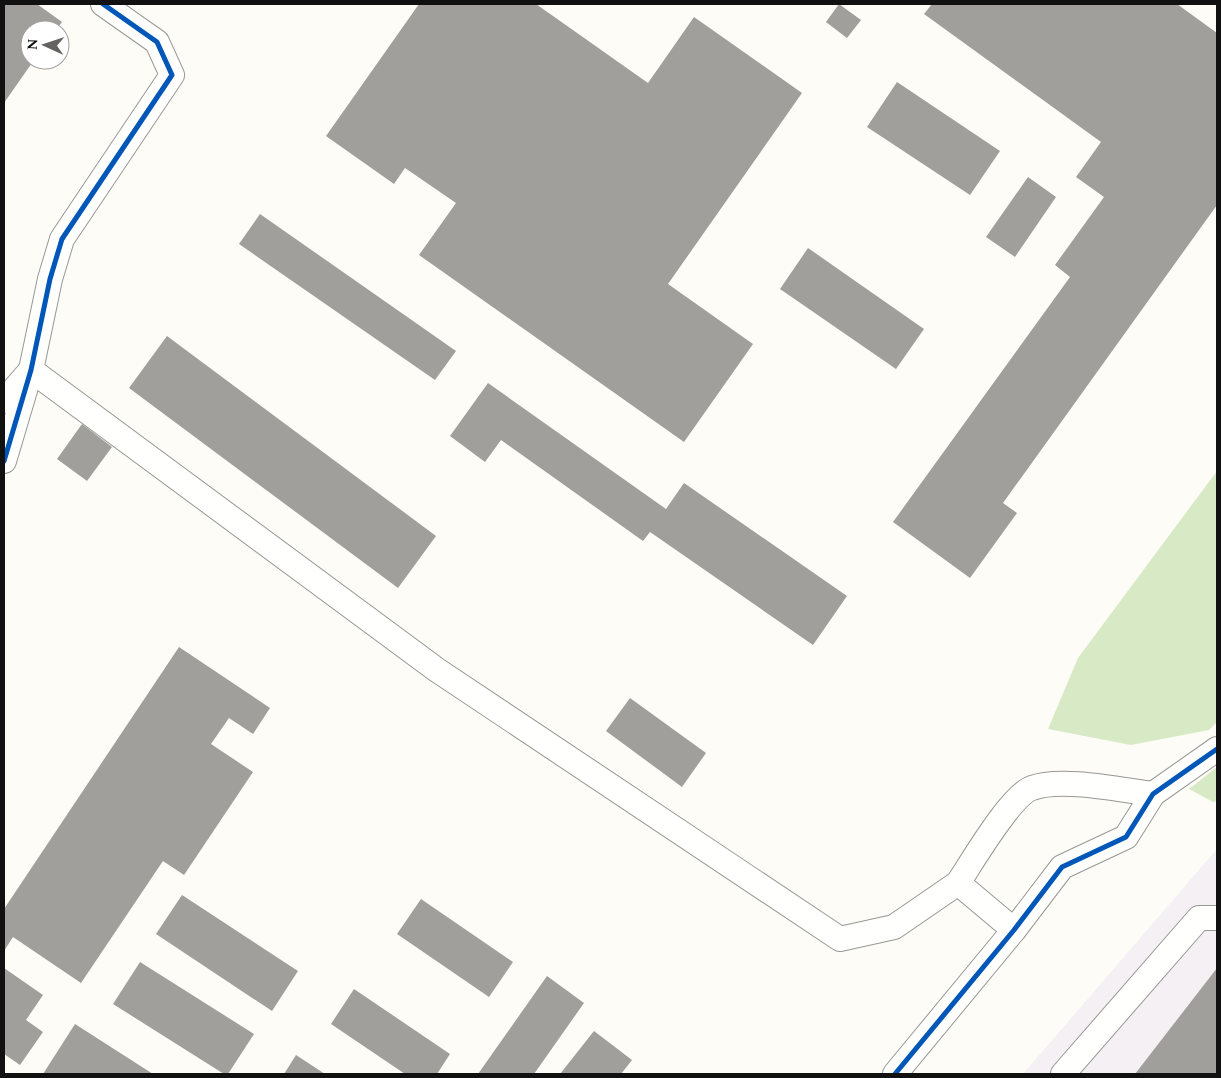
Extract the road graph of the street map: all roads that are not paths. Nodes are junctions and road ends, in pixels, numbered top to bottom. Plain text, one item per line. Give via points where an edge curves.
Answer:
1 (103, 4) edge
2 (31, 370) junction
3 (4, 401) edge
4 (4, 461) edge
5 (1217, 748) edge
6 (1154, 794) junction
7 (958, 883) junction
8 (1217, 918) edge
9 (1014, 930) junction
10 (894, 1074) edge
11 (1062, 1074) edge

1 - 2 street via 157,42 172,75 62,239
2 - 3 street
2 - 4 street
2 - 7 street via 437,670 840,938 894,927
5 - 6 street
6 - 7 street via 1056,783 1031,788 1010,806
6 - 9 street via 1126,837 1062,867
7 - 9 street
8 - 11 street via 1199,918
9 - 10 street

